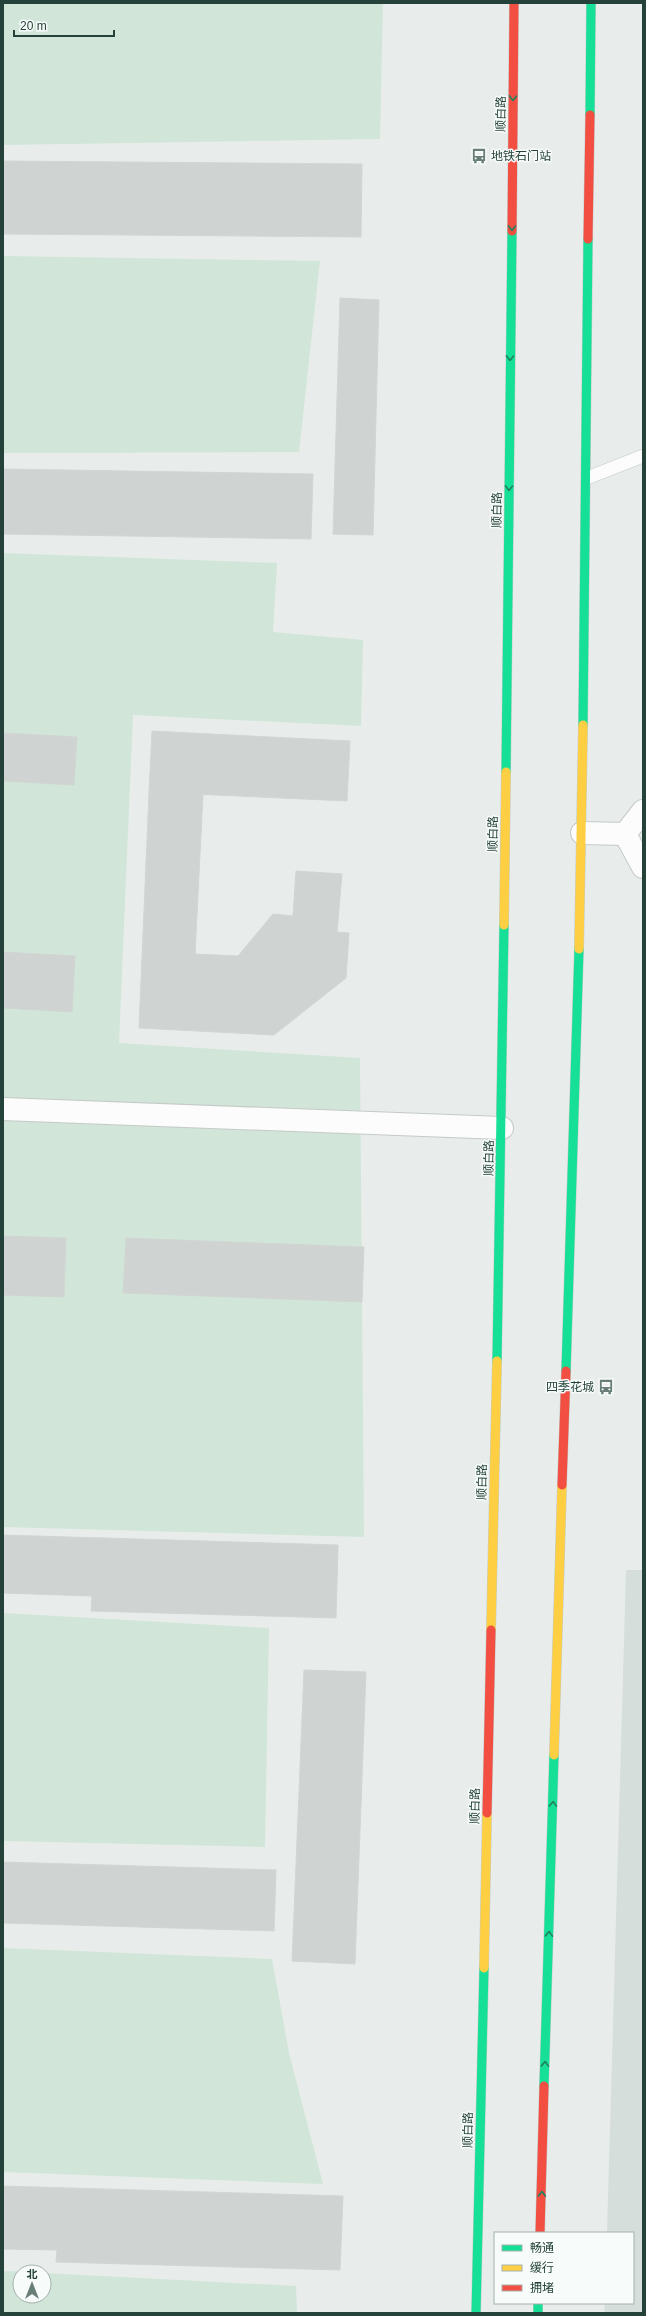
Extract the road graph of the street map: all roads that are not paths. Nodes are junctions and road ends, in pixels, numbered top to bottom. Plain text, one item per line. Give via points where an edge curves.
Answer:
1 (514, 3) edge
2 (591, 3) edge
3 (504, 24) dead end
4 (513, 74) junction
5 (643, 456) edge
6 (587, 478) junction
7 (643, 811) edge
8 (582, 833) junction
9 (625, 834) junction
10 (643, 867) edge
11 (3, 1109) edge
12 (502, 1128) junction
13 (540, 2232) edge
14 (476, 2313) edge

1 - 4 main road, 顺白路
2 - 6 main road
3 - 4 main road
4 -> 12 main road, 顺白路
5 - 6 lane
6 - 8 main road
7 - 9 street
8 - 9 street
13 -> 8 main road
9 - 10 street
11 - 12 street
12 - 14 main road, 顺白路

